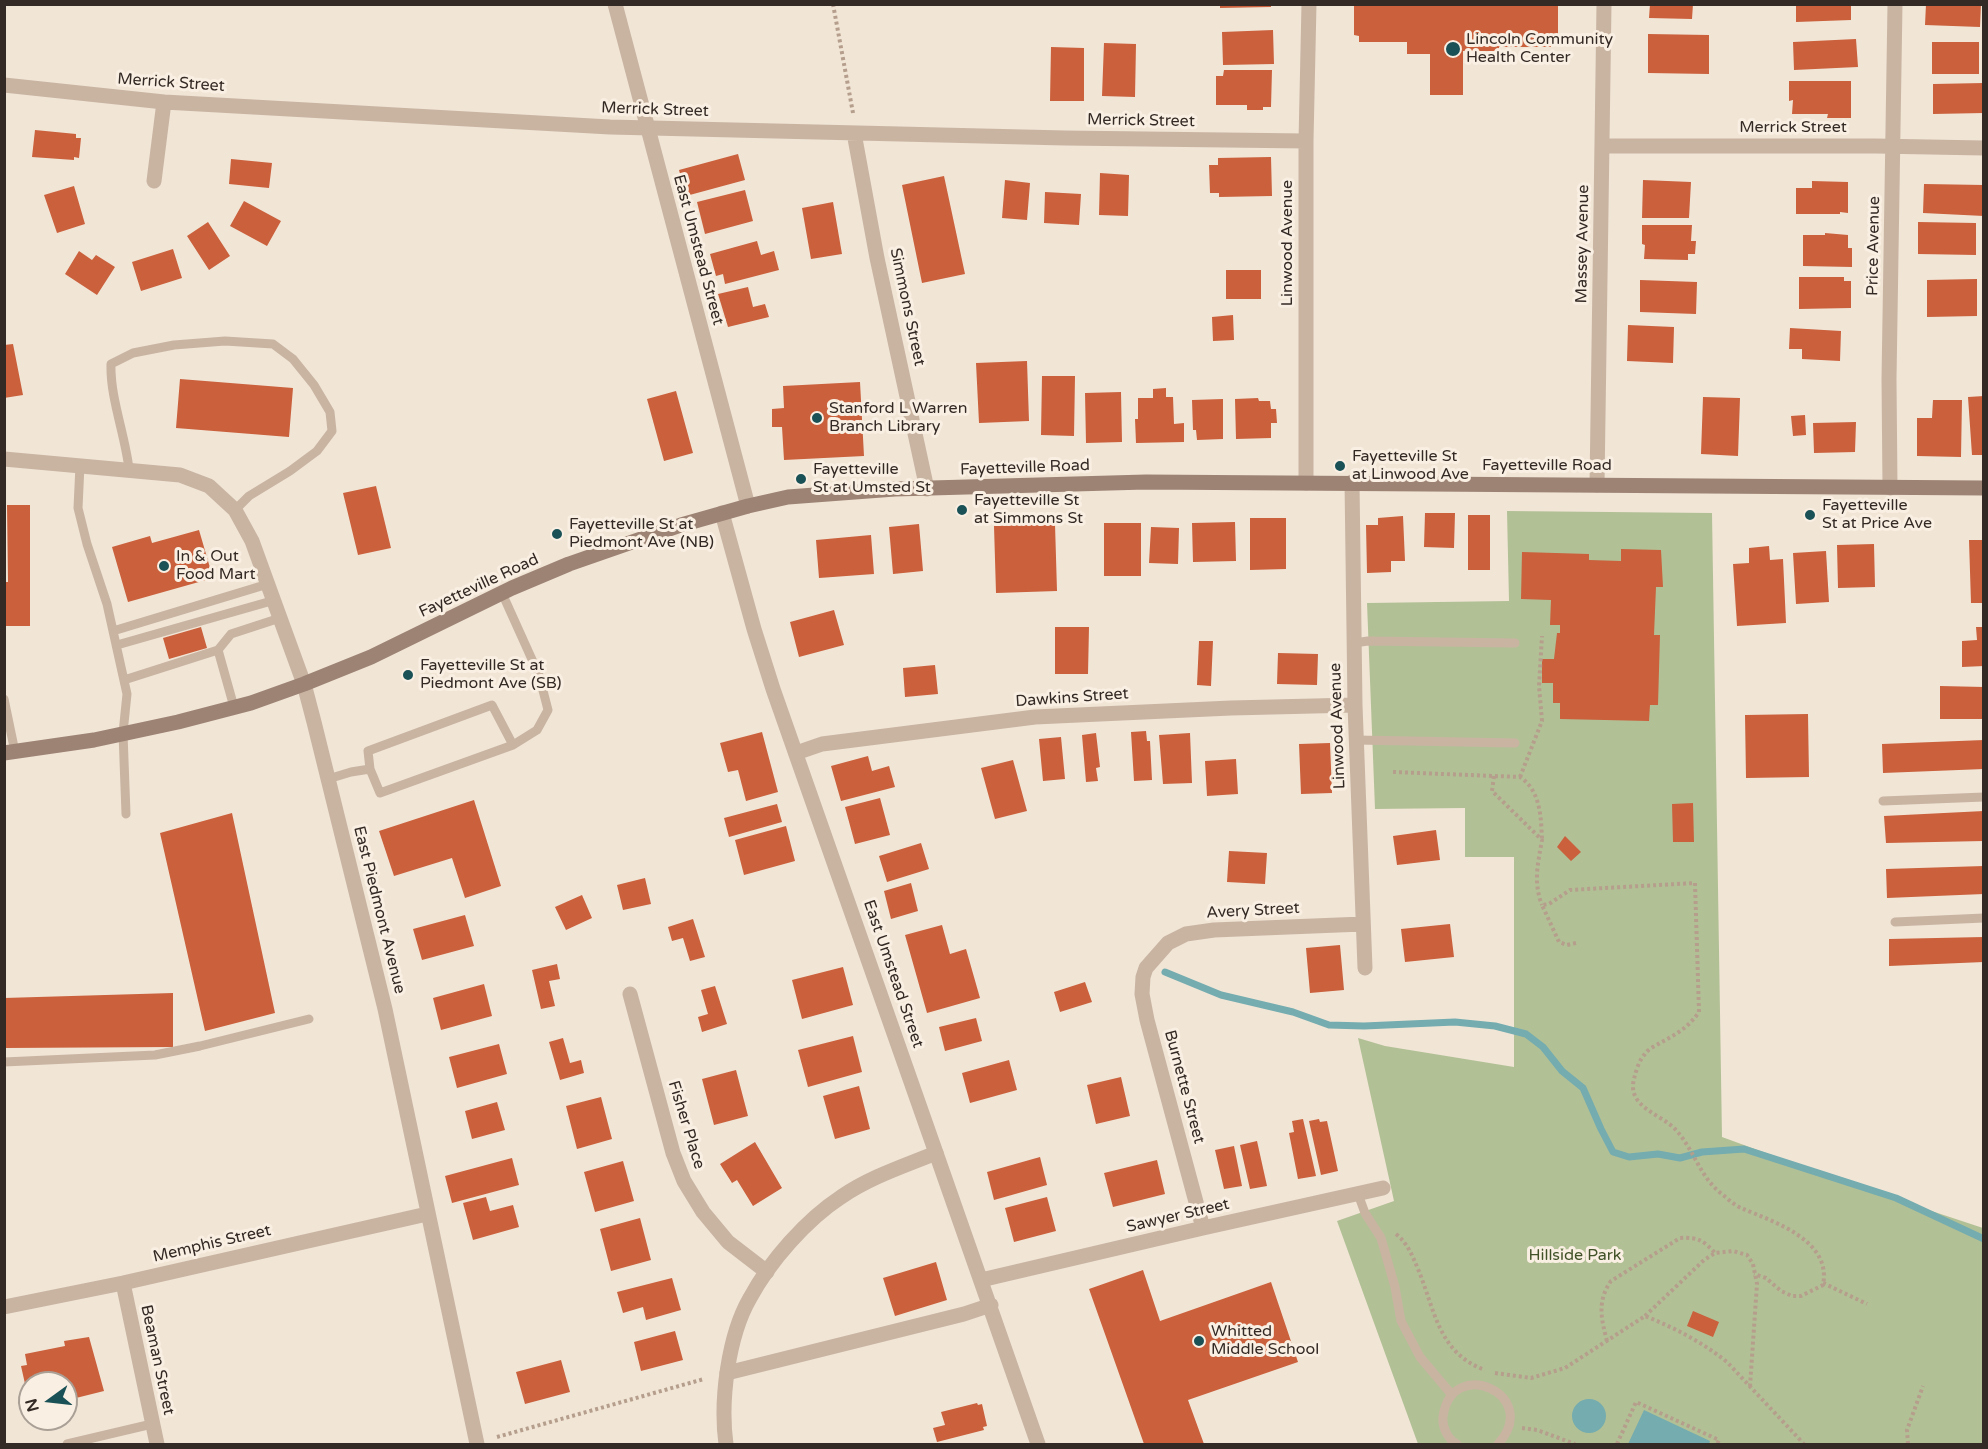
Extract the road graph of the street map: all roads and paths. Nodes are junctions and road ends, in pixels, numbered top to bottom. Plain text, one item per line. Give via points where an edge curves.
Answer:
1 (615, 4) edge
2 (832, 4) edge
3 (1309, 4) edge
4 (1604, 4) edge
5 (1895, 4) edge
6 (4, 86) edge
7 (164, 102) junction
8 (853, 113) dead end
9 (647, 128) junction
10 (854, 133) junction
11 (1306, 141) junction
12 (1602, 146) junction
13 (1893, 147) junction
14 (1983, 148) edge
15 (154, 181) dead end
16 (4, 459) edge
17 (80, 465) junction
18 (129, 469) junction
19 (1306, 483) junction
20 (1352, 483) junction
21 (1597, 485) junction
22 (1983, 488) edge
23 (927, 489) junction
24 (1890, 489) junction
25 (748, 506) junction
26 (235, 510) junction
27 (722, 513) junction
28 (268, 584) junction
29 (502, 593) junction
30 (274, 600) junction
31 (226, 614) junction
32 (280, 618) junction
33 (113, 631) junction
34 (231, 634) junction
35 (1542, 636) dead end
36 (1354, 643) junction
37 (1515, 643) dead end
38 (117, 645) junction
39 (218, 650) junction
40 (124, 680) junction
41 (304, 684) junction
42 (4, 699) edge
43 (1355, 705) junction
44 (234, 707) junction
45 (123, 733) junction
46 (1356, 740) junction
47 (1515, 743) dead end
48 (513, 745) junction
49 (10, 752) edge
50 (796, 753) junction
51 (370, 769) junction
52 (1393, 772) dead end
53 (1494, 776) junction
54 (1520, 777) junction
55 (328, 779) junction
56 (1983, 797) edge
57 (1883, 801) dead end
58 (126, 814) dead end
59 (1542, 840) junction
60 (1542, 905) junction
61 (1983, 918) edge
62 (1895, 922) dead end
63 (1363, 924) junction
64 (1576, 943) dead end
65 (1154, 958) joint
66 (1365, 968) dead end
67 (630, 994) dead end
68 (309, 1019) dead end
69 (4, 1062) edge
70 (936, 1153) junction
71 (1383, 1188) dead end
72 (1358, 1194) junction
73 (427, 1214) junction
74 (1203, 1228) junction
75 (1392, 1230) dead end
76 (1715, 1253) junction
77 (767, 1272) junction
78 (1754, 1274) junction
79 (981, 1280) junction
80 (123, 1283) junction
81 (1823, 1283) junction
82 (1867, 1304) dead end
83 (991, 1305) junction
84 (4, 1307) edge
85 (1646, 1316) junction
86 (1607, 1341) junction
87 (727, 1373) junction
88 (704, 1379) dead end
89 (1750, 1386) junction
90 (1923, 1386) dead end
91 (1452, 1395) junction
92 (152, 1424) junction
93 (1509, 1425) junction
94 (497, 1437) dead end
95 (67, 1444) edge
96 (157, 1444) edge
97 (477, 1444) edge
98 (726, 1444) edge
99 (1038, 1444) edge
100 (1457, 1444) edge
101 (1498, 1444) edge
102 (1575, 1444) edge
103 (1617, 1444) edge
104 (1717, 1444) edge
105 (1804, 1444) edge
106 (1908, 1444) edge

1 - 9 street, East Umstead Street
2 - 8 path
3 - 11 street, Linwood Avenue
4 - 12 street, Massey Avenue
5 - 13 street, Price Avenue
6 - 7 street, Merrick Street
7 - 9 street, Merrick Street
7 - 15 street
9 - 10 street, Merrick Street
9 - 25 street, East Umstead Street
10 - 11 street, Merrick Street
10 - 23 street, Simmons Street
11 - 19 street, Linwood Avenue
12 - 13 street, Merrick Street
12 - 21 street, Massey Avenue
13 - 14 street, Merrick Street
13 - 24 street, Price Avenue
16 - 17 street, East Piedmont Avenue
17 - 18 street, East Piedmont Avenue
17 - 33 lane via 78,508
18 - 26 street, East Piedmont Avenue via 180,475 209,486
18 - 26 lane via 110,379 111,364 133,353 174,345 225,341 273,344 293,358 314,385 330,412 332,431 317,451 249,496
19 - 20 main road, Fayetteville Road
19 - 23 main road, Fayetteville Road via 1146,482
20 - 21 main road, Fayetteville Road
20 - 36 street, Linwood Avenue
21 - 24 main road, Fayetteville Road
22 - 24 main road, Fayetteville Road
23 - 25 main road, Fayetteville Road via 810,494
25 - 27 main road, Fayetteville Road
26 - 28 street, East Piedmont Avenue
27 - 29 main road, Fayetteville Road via 569,564
27 - 50 street, East Umstead Street via 754,629
28 - 30 street, East Piedmont Avenue
28 - 33 lane
29 - 41 main road, Fayetteville Road via 371,657
29 - 48 lane via 538,675 548,710 537,730
30 - 31 lane
30 - 32 street, East Piedmont Avenue
31 - 34 lane
31 - 38 lane
32 - 34 lane
32 - 41 street, East Piedmont Avenue
33 - 38 lane
34 - 39 lane
35 - 54 path via 1542,721
36 - 37 lane
36 - 43 street, Linwood Avenue
38 - 40 lane
39 - 40 lane
39 - 44 lane
40 - 45 lane via 127,694
41 - 44 main road, Fayetteville Road
41 - 55 street, East Piedmont Avenue
42 - 49 lane
43 - 46 street, Linwood Avenue
43 - 50 street, Dawkins Street via 1035,717 822,744
44 - 45 main road, Fayetteville Road
45 - 49 main road, Fayetteville Road
45 - 58 lane
46 - 47 lane
46 - 63 street, Linwood Avenue
48 - 51 lane via 380,793
48 - 51 lane via 492,705 368,752
50 - 70 street, East Umstead Street
51 - 55 lane
52 - 53 path
53 - 54 path
53 - 59 path via 1492,791
54 - 59 path via 1535,793
55 - 73 street, East Piedmont Avenue via 385,1009
56 - 57 lane
59 - 60 path via 1535,879
60 - 64 path via 1559,942
60 - 81 path via 1570,890 1695,883 1699,1012 1683,1029 1645,1052 1633,1082 1634,1097 1675,1130 1706,1179 1720,1193 1739,1207 1795,1233 1814,1248 1823,1263
61 - 62 lane
63 - 65 street, Avery Street via 1186,934
63 - 66 street, Linwood Avenue
65 - 74 street, Burnette Street via 1143,977 1142,994
67 - 77 street, Fisher Place via 684,1181 728,1242
68 - 69 lane via 155,1054
70 - 77 street via 843,1195 795,1237
70 - 79 street, East Umstead Street
71 - 72 street, Sawyer Street
72 - 74 street, Sawyer Street
72 - 91 lane via 1381,1238 1401,1321 1420,1357
73 - 80 street, Memphis Street
73 - 97 street, East Piedmont Avenue
74 - 79 street, Sawyer Street
75 - 86 path via 1411,1252 1446,1340 1476,1366 1531,1378 1565,1368
76 - 78 path via 1733,1251 1747,1255
76 - 85 path
76 - 86 path via 1704,1241 1680,1238 1611,1281 1600,1305
77 - 87 street via 749,1299
78 - 81 path via 1792,1296 1801,1296
78 - 89 path via 1757,1284
79 - 83 street, East Umstead Street
80 - 84 street, Memphis Street
80 - 92 street, Beaman Street
81 - 82 path
83 - 87 street
83 - 99 street, East Umstead Street
85 - 86 path
85 - 89 path via 1713,1350
87 - 98 street
88 - 94 path
89 - 105 path
90 - 106 path via 1907,1430
91 - 93 lane via 1474,1384 1489,1386 1508,1405
91 - 100 lane via 1445,1406 1443,1423 1451,1441
92 - 95 lane
92 - 96 street, Beaman Street
93 - 101 lane
93 - 102 path
103 - 104 path via 1636,1402 1719,1440

